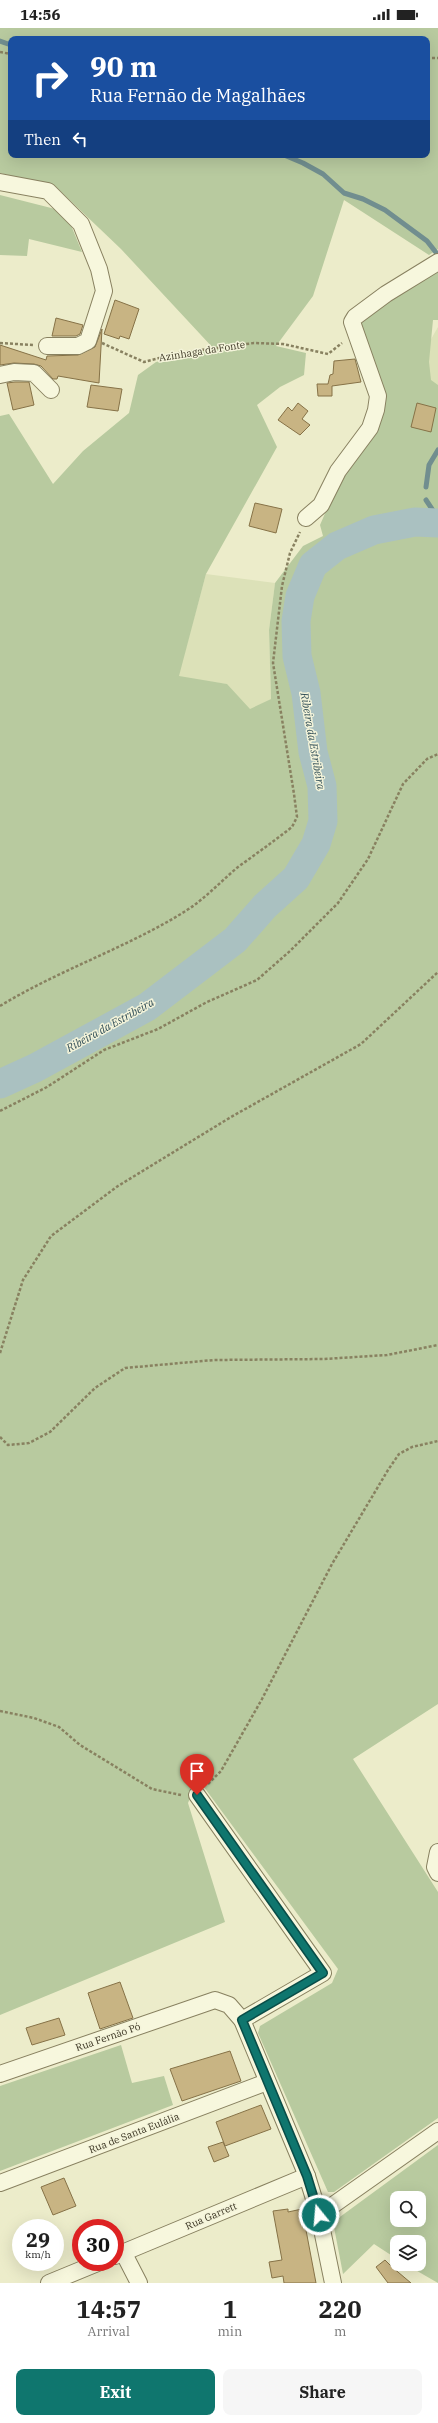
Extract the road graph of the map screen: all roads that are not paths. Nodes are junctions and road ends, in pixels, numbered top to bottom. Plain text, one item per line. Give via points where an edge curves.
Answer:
1 (0, 182) edge
2 (438, 262) edge
3 (47, 346) road end
4 (0, 375) edge
5 (51, 390) dead end
6 (306, 518) road end
7 (197, 1795) road end
8 (438, 1852) edge
9 (438, 1873) edge
10 (242, 2020) junction
11 (0, 2074) edge
12 (267, 2082) junction
13 (438, 2131) edge
14 (307, 2176) junction
15 (0, 2183) edge
16 (319, 2215) junction
17 (124, 2252) edge
18 (124, 2261) edge
19 (79, 2271) edge
20 (50, 2283) edge
21 (139, 2283) edge
22 (333, 2283) edge

1 - 3 street via 48,191 81,224 99,269 104,291 88,341 78,346
2 - 6 street via 386,294 352,322 378,396 376,410 370,428 338,471 321,505
4 - 5 street via 14,372 34,373
7 - 10 street via 323,1973
8 - 9 street via 435,1861
10 - 11 street, Rua Fernão Pó via 229,2006 215,2000
10 - 12 street
12 - 14 street
12 - 15 street, Rua de Santa Eulália
13 - 16 street
14 - 16 street
14 - 17 street, Rua Garrett
16 - 22 street
18 - 21 street
19 - 20 street

